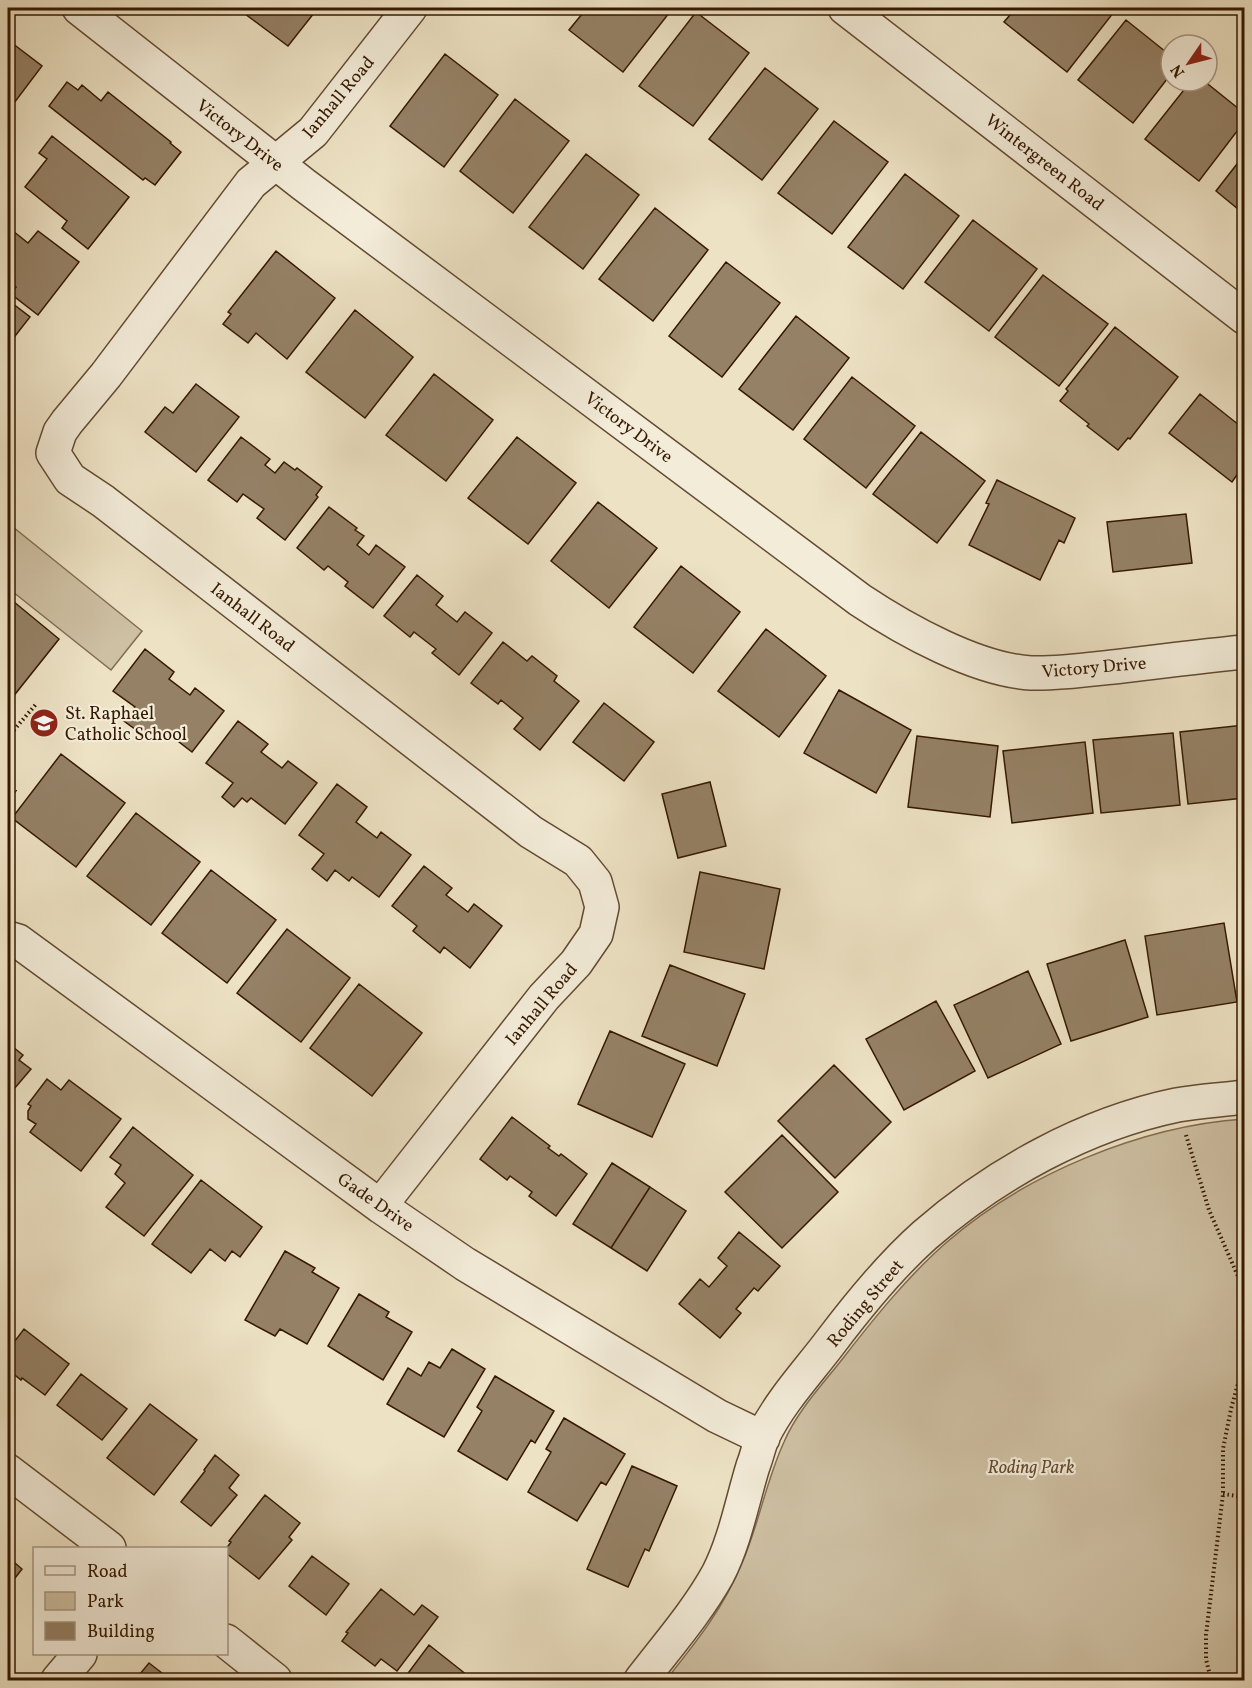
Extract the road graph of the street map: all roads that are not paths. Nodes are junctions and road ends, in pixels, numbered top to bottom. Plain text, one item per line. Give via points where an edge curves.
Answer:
1 (80, 8) edge
2 (410, 8) edge
3 (845, 8) edge
4 (276, 163) junction
5 (1245, 317) edge
6 (1245, 652) edge
7 (8, 938) edge
8 (1245, 1097) edge
9 (380, 1206) junction
10 (763, 1438) junction
11 (8, 1471) edge
12 (108, 1547) edge
13 (228, 1643) edge
14 (78, 1655) edge
15 (58, 1680) edge
16 (275, 1680) edge
17 (641, 1680) edge

1 - 4 street, Victory Drive
2 - 4 street, Ianhall Road via 313,132
3 - 5 street, Wintergreen Road
4 - 6 street, Victory Drive via 860,600 930,641 986,663 1029,673
4 - 9 street, Ianhall Road via 251,183 67,422 53,453 70,479 104,501 524,826 578,861 595,882 602,907 597,934
7 - 9 street, Gade Drive via 18,941
8 - 10 street, Roding Street via 1177,1105 1109,1125 1016,1168 983,1190 925,1236 889,1271 784,1400
9 - 10 street, Gade Drive via 465,1264 717,1416
10 - 17 street, Roding Street via 718,1573
11 - 12 street
13 - 16 street
14 - 15 street

